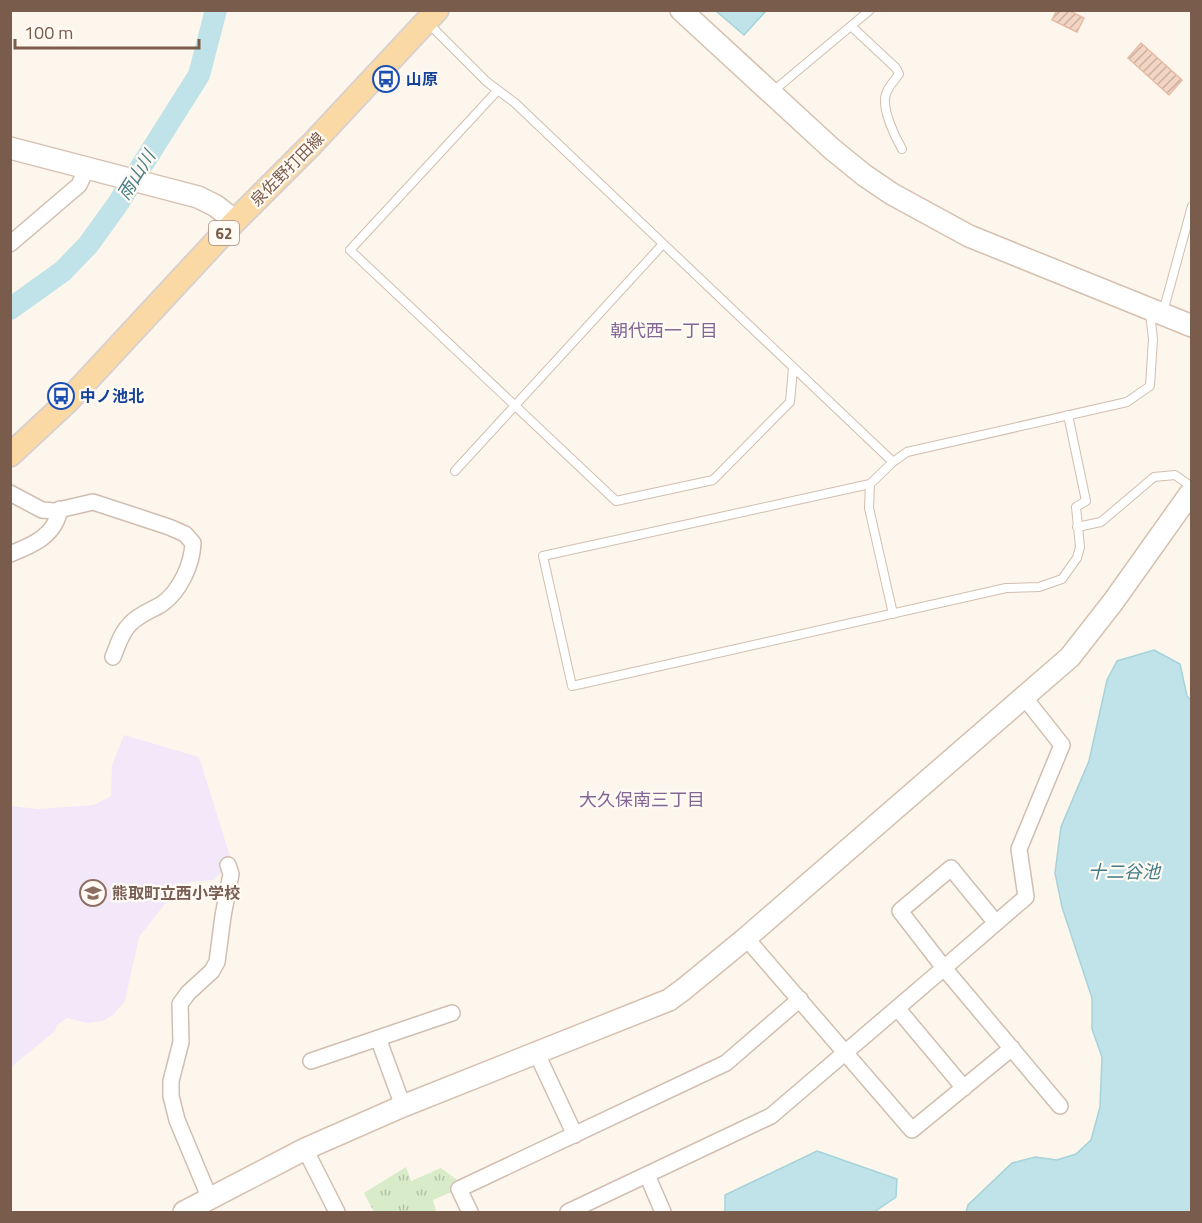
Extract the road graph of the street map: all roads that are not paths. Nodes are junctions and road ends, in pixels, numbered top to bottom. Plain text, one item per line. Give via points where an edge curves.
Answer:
1 (681, 10) edge
2 (870, 10) edge
3 (432, 16) edge
4 (851, 26) junction
5 (498, 90) junction
6 (771, 93) junction
7 (10, 148) edge
8 (902, 149) dead end
9 (87, 168) junction
10 (1191, 206) edge
11 (235, 221) junction
12 (10, 243) edge
13 (663, 244) junction
14 (1156, 311) junction
15 (1191, 326) edge
16 (794, 368) junction
17 (514, 406) junction
18 (1068, 415) junction
19 (10, 455) edge
20 (893, 462) junction
21 (455, 471) dead end
22 (870, 484) junction
23 (1191, 487) edge
24 (1191, 491) edge
25 (10, 493) edge
26 (60, 509) junction
27 (1077, 527) junction
28 (10, 554) edge
29 (893, 614) junction
30 (113, 657) dead end
31 (1024, 697) junction
32 (228, 865) dead end
33 (996, 923) junction
34 (746, 938) junction
35 (945, 968) junction
36 (800, 999) junction
37 (897, 1008) junction
38 (452, 1013) dead end
39 (378, 1038) junction
40 (1012, 1048) junction
41 (846, 1053) junction
42 (537, 1054) junction
43 (310, 1061) dead end
44 (964, 1088) junction
45 (403, 1106) junction
46 (1060, 1106) dead end
47 (575, 1135) junction
48 (305, 1149) junction
49 (646, 1175) junction
50 (210, 1199) junction
51 (573, 1211) edge
52 (184, 1212) edge
53 (338, 1212) edge
54 (470, 1212) edge
55 (663, 1212) edge

1 - 6 street
2 - 4 lane
3 - 5 lane via 486,82
3 - 11 main road, 泉佐野打田線 / 62
4 - 6 lane
4 - 8 lane via 899,74 884,104
5 - 13 lane
5 - 17 lane via 350,250
6 - 14 street via 864,175 914,207 969,236
7 - 9 street
9 - 11 street via 198,197
9 - 12 street via 79,185
10 - 14 lane
11 - 19 main road, 泉佐野打田線 / 62 via 68,401
13 - 16 lane
13 - 17 lane
14 - 15 street
14 - 18 lane via 1150,386 1127,402
16 - 17 lane via 790,402 713,480 616,501
16 - 20 lane
17 - 21 lane
18 - 20 lane via 907,452
18 - 27 lane via 1086,501 1076,507
20 - 22 lane
22 - 29 lane via 869,508
22 - 29 lane via 543,556 572,686
23 - 27 lane via 1175,475 1154,477 1101,522
24 - 31 street via 1070,657
25 - 26 street via 42,510
26 - 28 street via 57,521 37,543
26 - 30 street via 93,502 169,527 185,534 193,543 193,557 180,583 164,602 131,622
27 - 29 lane via 1077,558 1062,579 1039,587 1006,588
31 - 33 street via 1062,745 1019,849 1026,897
31 - 34 street
32 - 50 street via 231,874 217,962 180,1004 181,1042 171,1081 177,1120
33 - 35 street
33 - 35 street via 951,868 900,911
34 - 36 street
34 - 42 street via 669,1000
35 - 37 street
35 - 40 street
36 - 41 street
36 - 47 street via 726,1063
37 - 41 street
37 - 44 street
38 - 39 street
39 - 43 street
39 - 45 street
40 - 44 street
40 - 46 street
41 - 44 street via 912,1131
41 - 49 street via 771,1116
42 - 45 street
42 - 47 street
45 - 48 street
47 - 54 street via 459,1189
48 - 50 street
48 - 53 street
49 - 51 street
49 - 55 street
50 - 52 street

